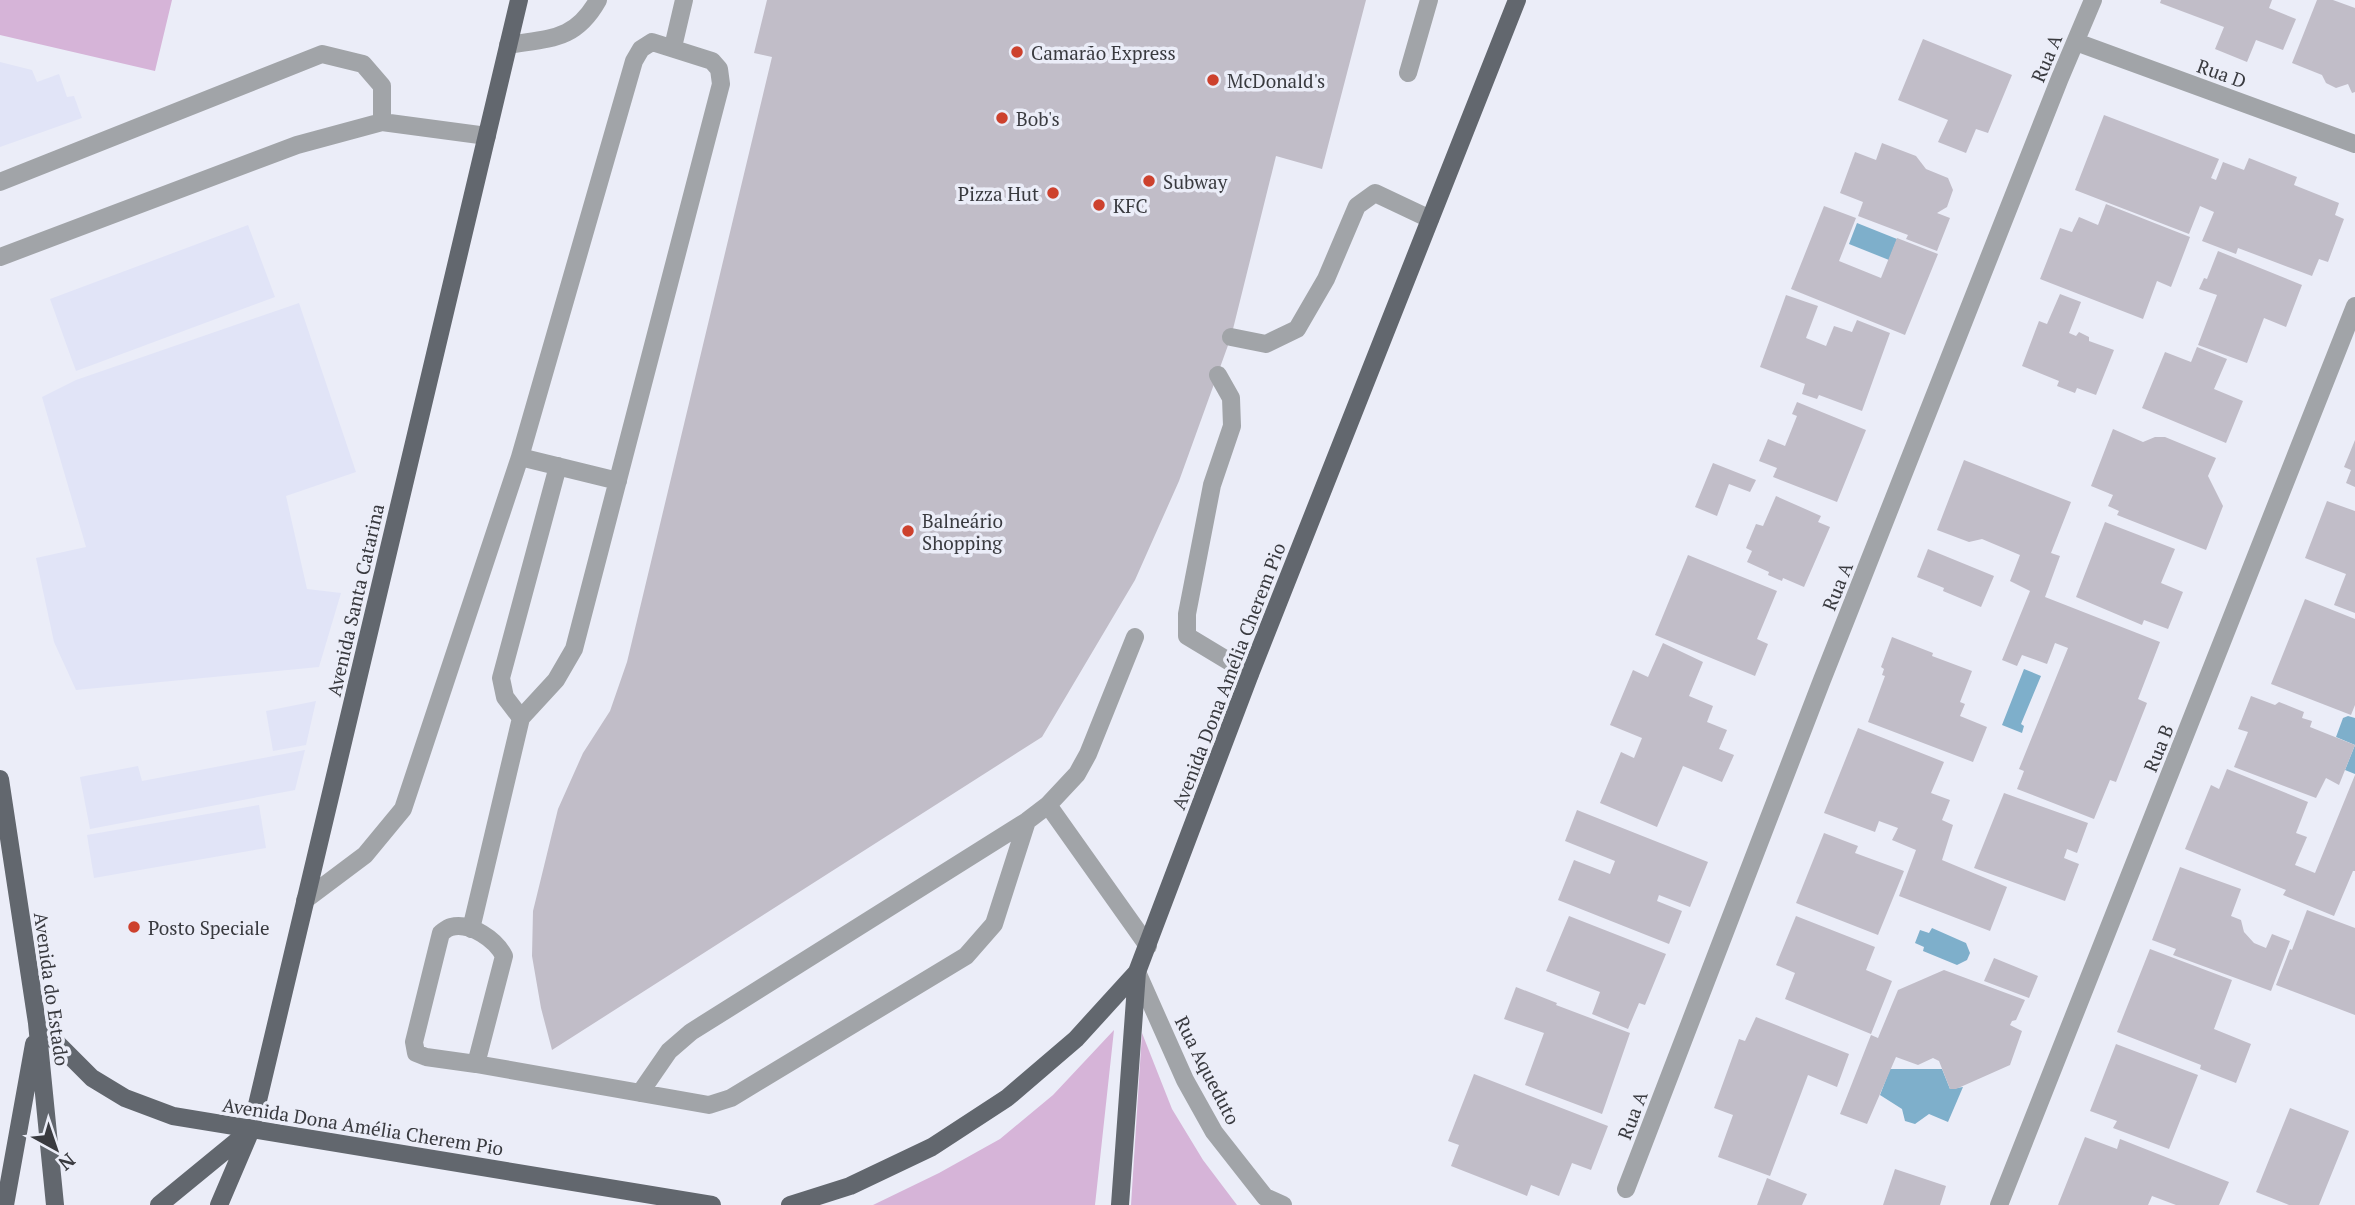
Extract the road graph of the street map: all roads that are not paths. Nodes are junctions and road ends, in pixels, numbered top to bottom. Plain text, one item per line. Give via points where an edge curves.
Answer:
1 (519, 0) edge
2 (598, 0) edge
3 (684, 0) edge
4 (1429, 0) edge
5 (1517, 0) edge
6 (2093, 0) edge
7 (2076, 42) junction
8 (508, 45) junction
9 (673, 47) junction
10 (1408, 73) dead end
11 (382, 122) junction
12 (487, 136) junction
13 (2355, 144) edge
14 (0, 182) edge
15 (1430, 219) junction
16 (0, 257) edge
17 (2355, 306) edge
18 (1231, 337) dead end
19 (1218, 375) dead end
20 (520, 457) junction
21 (558, 466) junction
22 (618, 481) junction
23 (1135, 637) dead end
24 (1250, 674) junction
25 (521, 718) junction
26 (0, 779) edge
27 (1048, 805) junction
28 (1027, 821) junction
29 (305, 900) junction
30 (471, 929) junction
31 (1148, 946) junction
32 (1137, 972) junction
33 (37, 1023) junction
34 (476, 1063) junction
35 (640, 1093) junction
36 (251, 1130) junction
37 (1626, 1189) dead end
38 (5, 1205) edge
39 (55, 1205) edge
40 (159, 1205) edge
41 (219, 1205) edge
42 (712, 1205) edge
43 (790, 1205) edge
44 (1119, 1205) edge
45 (1283, 1205) edge
46 (1999, 1205) edge

1 - 8 main road, Avenida Santa Catarina
2 - 8 street via 580,26 561,36
3 - 9 street
4 - 10 street
5 - 15 main road, Avenida Dona Amélia Cherem Pio
6 - 7 street, Rua A
7 - 13 street, Rua D
7 - 37 street, Rua A
8 - 12 main road, Avenida Santa Catarina
9 - 20 street via 652,42 641,48 634,61
9 - 22 street via 712,61 719,69 721,84
11 - 12 street
11 - 14 street via 382,86 363,64 322,54
11 - 16 street via 297,145
12 - 29 main road, Avenida Santa Catarina
15 - 18 street via 1376,193 1357,206 1297,329 1266,344
15 - 24 main road, Avenida Dona Amélia Cherem Pio
17 - 46 street, Rua B
19 - 24 street via 1231,398 1232,426 1212,485 1187,614 1187,636
20 - 21 street
20 - 29 street via 403,809 365,855
21 - 22 street
21 - 25 street via 501,678 505,697
22 - 25 street via 574,649 555,680
23 - 27 street via 1088,754 1077,774
24 - 31 main road, Avenida Dona Amélia Cherem Pio
25 - 30 street
26 - 33 main road, Avenida do Estado
27 - 28 street
27 - 31 street
28 - 35 street via 691,1032 669,1051
28 - 35 street via 994,925 966,956 731,1098 709,1105
29 - 36 main road, Avenida Santa Catarina
30 - 34 street via 497,943 504,956
30 - 34 street via 451,927 441,933 414,1042 416,1053 426,1057
31 - 32 main road, Avenida Dona Amélia Cherem Pio
32 - 43 main road, Avenida Dona Amélia Cherem Pio via 1076,1039 1007,1098 932,1147 850,1186
32 - 44 main road
32 - 45 street, Rua Aqueduto via 1213,1132 1265,1197
33 - 36 main road, Avenida Dona Amélia Cherem Pio via 92,1078 124,1098 173,1116
33 - 38 main road
33 - 39 main road, Avenida do Estado
34 - 35 street
36 - 40 main road
36 - 41 main road, Avenida Santa Catarina
36 - 42 main road, Avenida Dona Amélia Cherem Pio

